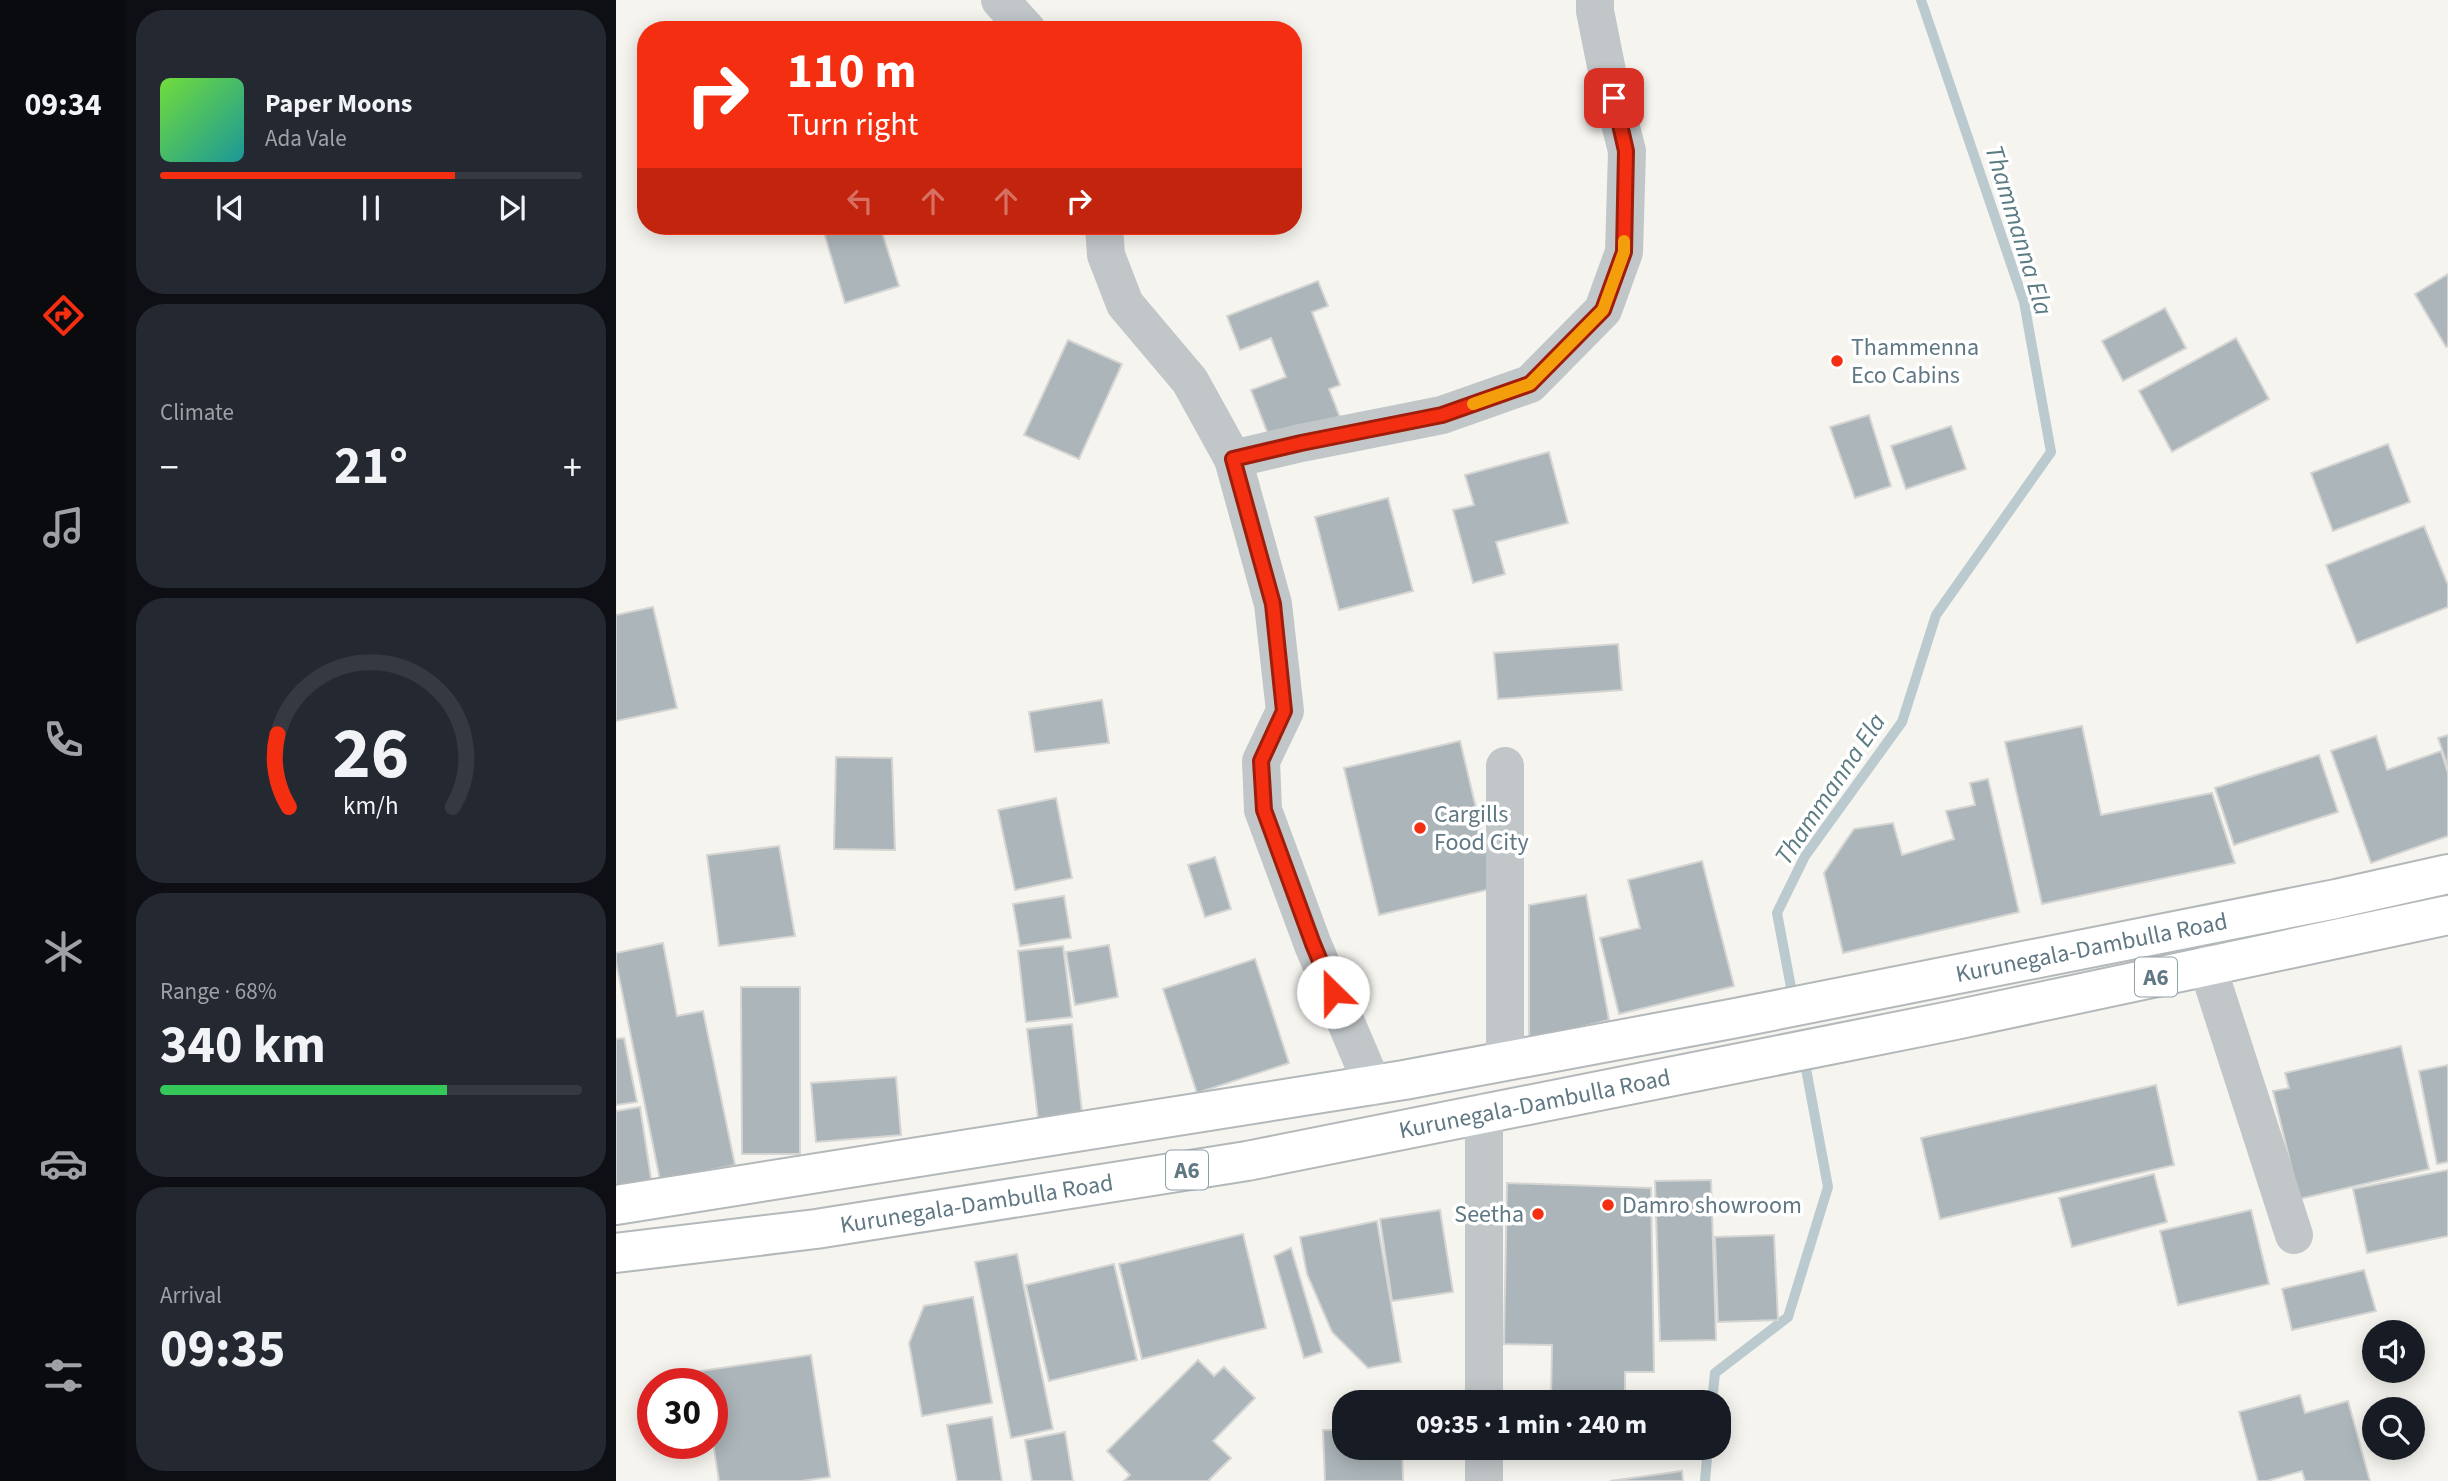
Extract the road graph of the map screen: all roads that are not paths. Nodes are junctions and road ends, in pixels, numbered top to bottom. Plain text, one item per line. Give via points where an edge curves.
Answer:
1 (1000, 0) edge
2 (1595, 0) edge
3 (1019, 21) edge
4 (1105, 235) edge
5 (1233, 459) junction
6 (1505, 766) dead end
7 (2448, 874) edge
8 (2448, 915) edge
9 (2207, 965) junction
10 (1505, 1061) junction
11 (1373, 1086) junction
12 (1484, 1113) junction
13 (616, 1205) edge
14 (2294, 1235) dead end
15 (616, 1253) edge
16 (1484, 1390) edge
17 (1484, 1460) edge
18 (1483, 1481) edge

1 - 3 street
2 - 5 street via 1626,151 1624,252 1603,310 1530,384 1442,415
4 - 5 street via 1106,255 1125,304 1190,381
5 - 11 street via 1273,604 1284,711 1261,761 1264,810 1313,944
6 - 10 street
7 - 10 highway, Kurunegala-Dambulla Road / A6
8 - 9 highway, Kurunegala-Dambulla Road / A6
9 - 12 highway, Kurunegala-Dambulla Road / A6
9 - 14 street
10 - 11 highway, Kurunegala-Dambulla Road / A6
11 - 13 highway, Kurunegala-Dambulla Road / A6
12 - 15 highway, Kurunegala-Dambulla Road / A6 via 1247,1161 816,1229
12 - 16 street
17 - 18 street

